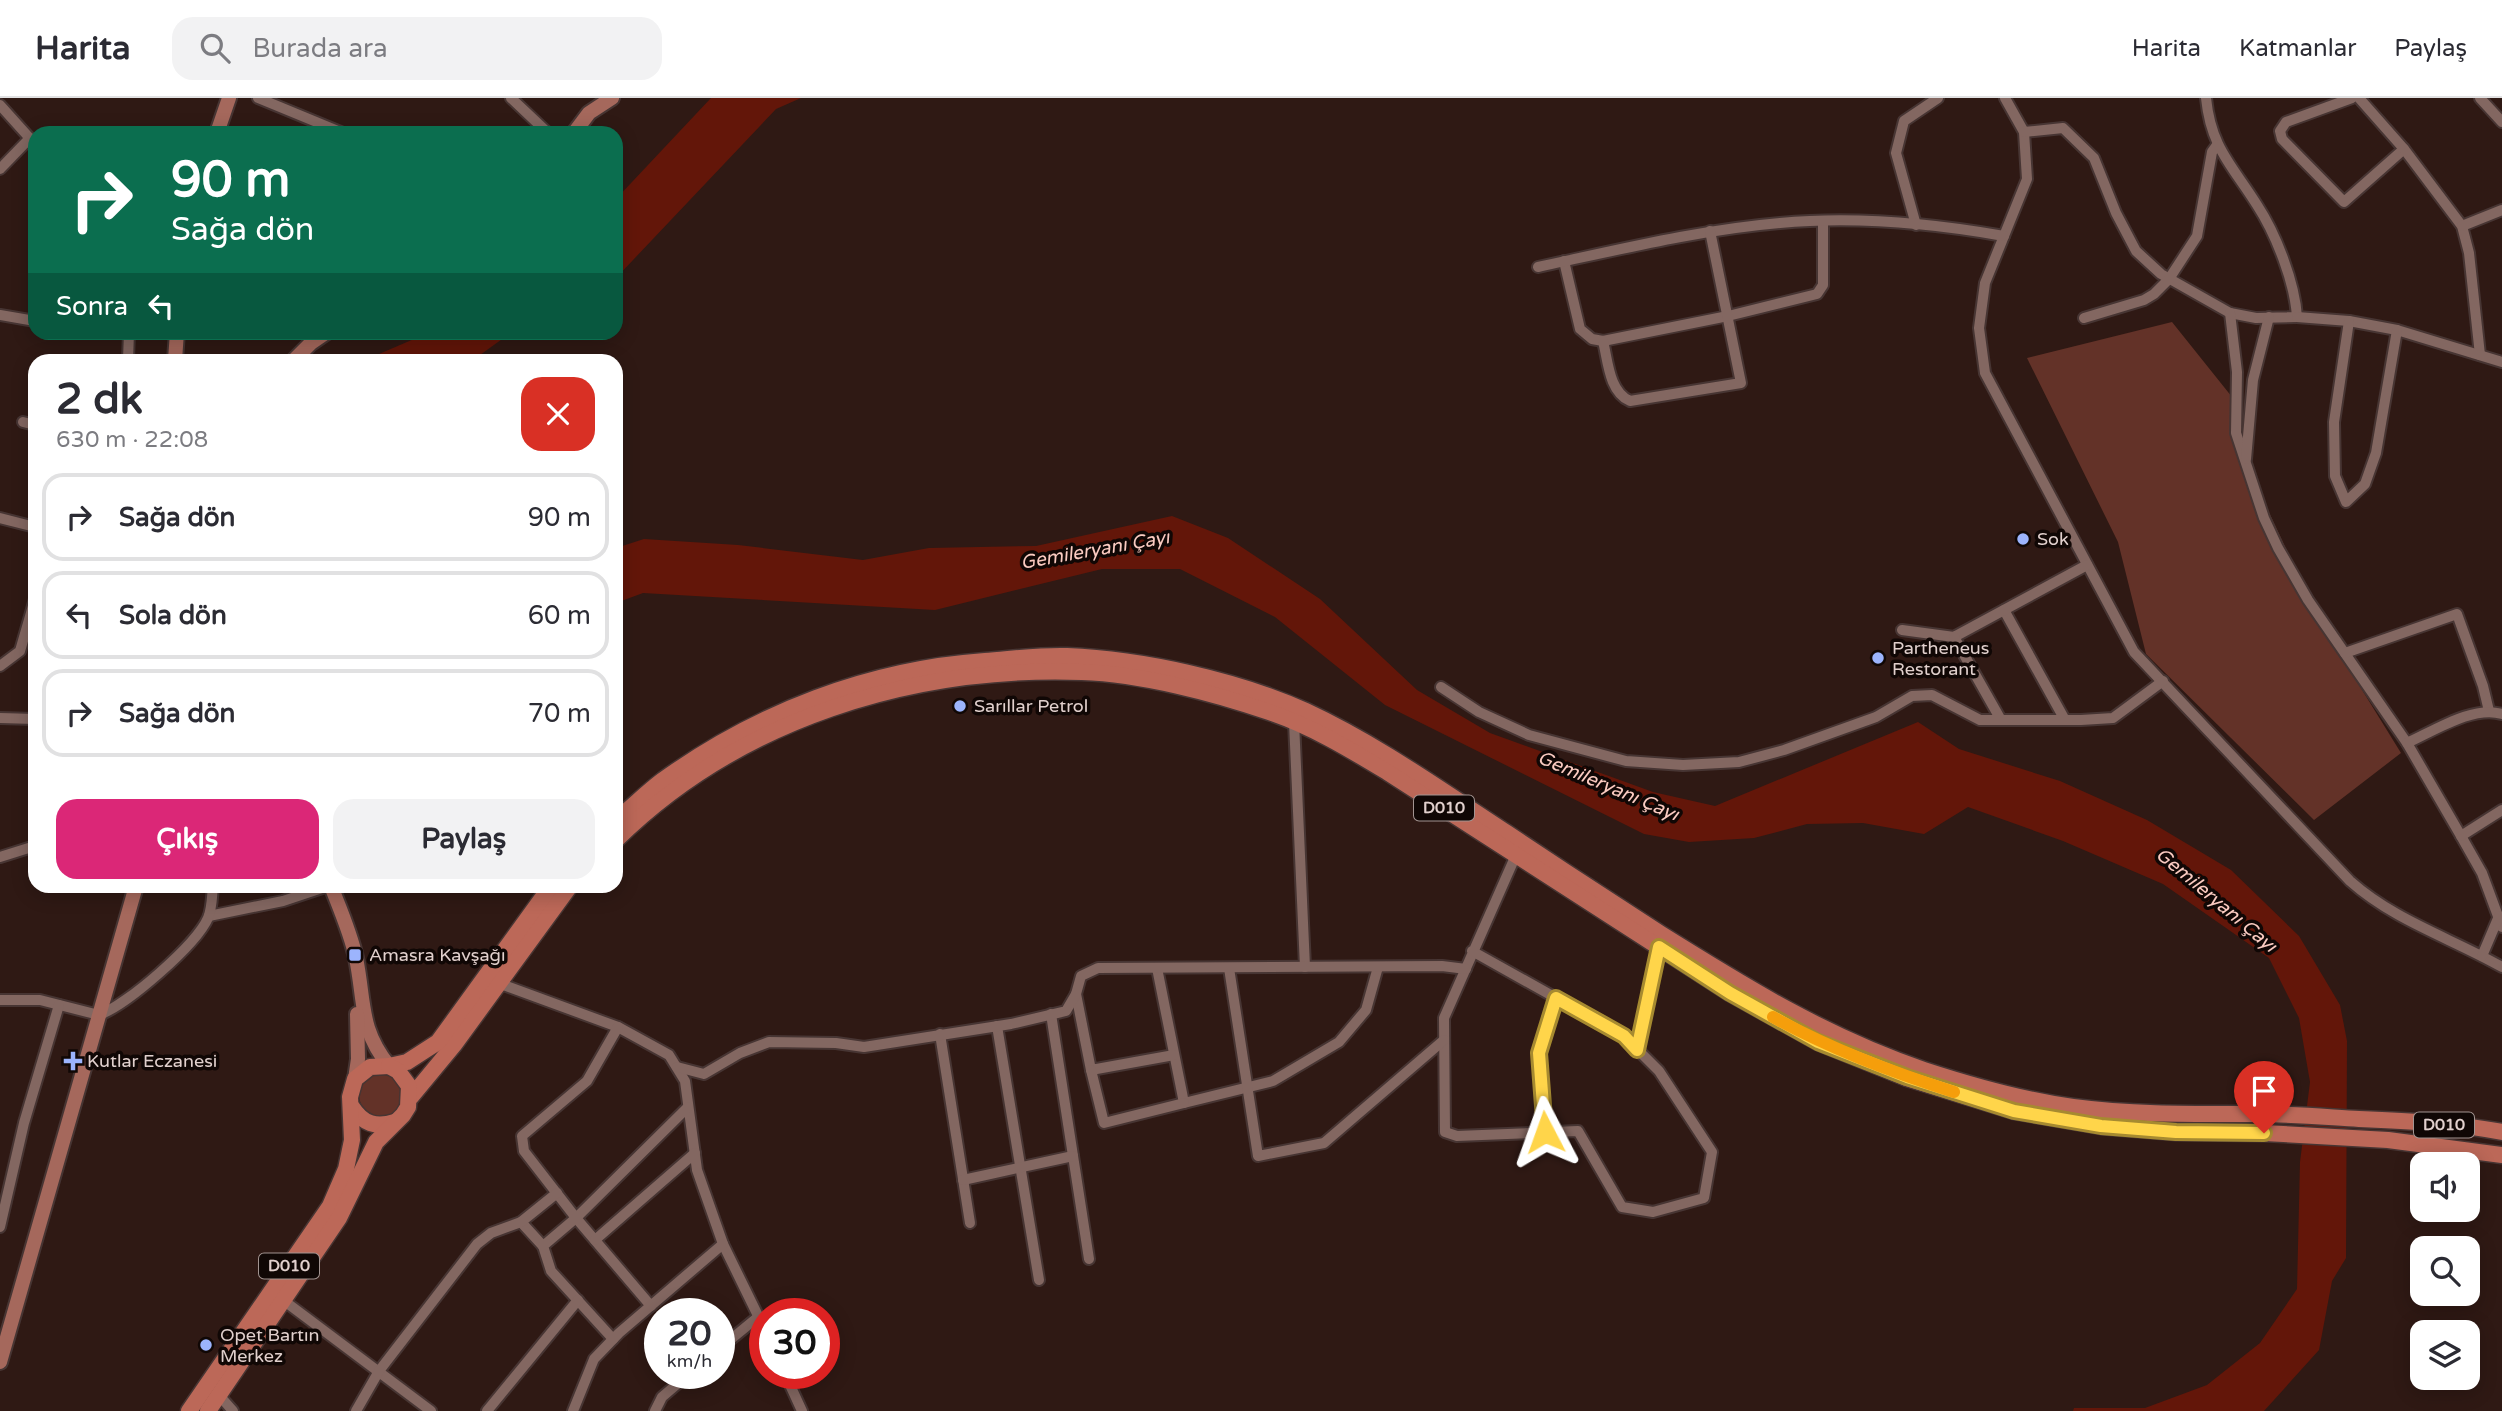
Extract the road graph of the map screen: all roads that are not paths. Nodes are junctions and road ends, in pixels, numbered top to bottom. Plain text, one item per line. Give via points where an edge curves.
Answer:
1 (229, 98) edge
2 (258, 98) edge
3 (510, 98) edge
4 (612, 98) edge
5 (1938, 98) edge
6 (2006, 98) edge
7 (2206, 98) edge
8 (2352, 98) edge
9 (2359, 98) edge
10 (2480, 98) edge
11 (0, 106) edge
12 (2502, 122) edge
13 (219, 126) edge
14 (326, 126) edge
15 (540, 126) edge
16 (579, 126) edge
17 (2024, 132) junction
18 (28, 136) edge
19 (28, 145) edge
20 (2217, 145) junction
21 (2404, 149) junction
22 (0, 169) edge
23 (2502, 210) edge
24 (1823, 222) junction
25 (1916, 225) junction
26 (2462, 226) junction
27 (1710, 231) junction
28 (2004, 236) junction
29 (1564, 261) junction
30 (1538, 267) dead end
31 (2169, 279) junction
32 (2230, 313) junction
33 (0, 315) edge
34 (1728, 316) junction
35 (2269, 317) junction
36 (2297, 317) junction
37 (2084, 318) dead end
38 (28, 320) edge
39 (2349, 321) junction
40 (2396, 330) junction
41 (315, 340) edge
42 (1603, 341) junction
43 (300, 354) edge
44 (2480, 355) junction
45 (2502, 362) edge
46 (23, 422) dead end
47 (28, 423) edge
48 (2246, 468) junction
49 (0, 518) edge
50 (28, 525) edge
51 (2087, 565) junction
52 (2004, 610) junction
53 (28, 624) edge
54 (1902, 629) dead end
55 (1954, 637) junction
56 (0, 652) edge
57 (2344, 653) junction
58 (11, 658) junction
59 (0, 666) edge
60 (2163, 681) junction
61 (1441, 687) dead end
62 (2489, 711) junction
63 (2502, 714) edge
64 (0, 718) edge
65 (28, 719) edge
66 (2001, 720) junction
67 (2065, 720) junction
68 (1294, 722) junction
69 (2407, 743) junction
70 (2502, 810) edge
71 (623, 814) edge
72 (623, 834) edge
73 (2461, 836) junction
74 (28, 848) edge
75 (1516, 855) junction
76 (0, 857) edge
77 (134, 893) edge
78 (212, 893) edge
79 (308, 893) edge
80 (333, 893) edge
81 (546, 893) edge
82 (565, 893) edge
83 (340, 909) junction
84 (209, 916) junction
85 (2500, 922) edge
86 (1659, 947) junction
87 (1472, 951) junction
88 (2482, 956) junction
89 (1305, 967) junction
90 (1378, 967) junction
91 (2502, 967) edge
92 (1157, 968) junction
93 (1228, 968) junction
94 (1466, 969) junction
95 (498, 983) junction
96 (1076, 994) junction
97 (1556, 998) junction
98 (0, 1000) edge
99 (59, 1005) junction
100 (1051, 1014) junction
101 (99, 1015) junction
102 (997, 1026) junction
103 (618, 1027) junction
104 (940, 1034) junction
105 (1444, 1040) junction
106 (1637, 1050) junction
107 (1174, 1055) junction
108 (389, 1066) junction
109 (677, 1067) junction
110 (1091, 1070) junction
111 (355, 1079) junction
112 (1248, 1087) junction
113 (411, 1097) junction
114 (1184, 1103) junction
115 (352, 1107) junction
116 (688, 1107) junction
117 (395, 1122) junction
118 (1545, 1132) junction
119 (2502, 1132) edge
120 (695, 1153) junction
121 (2502, 1155) edge
122 (1073, 1156) junction
123 (1020, 1169) junction
124 (963, 1180) junction
125 (557, 1194) junction
126 (576, 1218) junction
127 (521, 1222) junction
128 (970, 1223) dead end
129 (0, 1227) edge
130 (595, 1240) junction
131 (723, 1244) junction
132 (543, 1246) junction
133 (1089, 1259) dead end
134 (1039, 1280) dead end
135 (644, 1298) edge
136 (660, 1298) edge
137 (749, 1298) edge
138 (283, 1300) junction
139 (578, 1300) junction
140 (644, 1312) edge
141 (749, 1324) edge
142 (735, 1336) edge
143 (613, 1339) junction
144 (0, 1362) edge
145 (379, 1371) junction
146 (671, 1389) edge
147 (792, 1389) edge
148 (218, 1394) junction
149 (189, 1411) edge
150 (208, 1411) edge
151 (233, 1411) edge
152 (356, 1411) edge
153 (431, 1411) edge
154 (486, 1411) edge
155 (573, 1411) edge
156 (655, 1411) edge
157 (802, 1411) edge

1 - 13 main road
2 - 14 street
3 - 15 street
4 - 16 main road via 589,113
5 - 25 street via 1904,121 1896,153
6 - 17 street
7 - 20 street
8 - 21 street via 2286,122 2280,131 2282,139 2344,201
9 - 21 street
10 - 12 street
11 - 18 street
17 - 28 street via 2027,179
17 - 31 street via 2063,128 2094,158 2136,251
19 - 22 street
20 - 31 street via 2197,236
20 - 36 street via 2268,224 2292,286
21 - 26 street
23 - 26 street
24 - 25 street
24 - 27 street
24 - 34 street via 1823,285 1819,293
25 - 28 street
26 - 44 street
27 - 29 street
27 - 34 street
28 - 51 street via 1985,283 1979,328 1985,373
29 - 30 street
29 - 42 street via 1580,329
31 - 32 street
31 - 37 street via 2144,300
32 - 35 street
32 - 48 street via 2237,372 2236,432
33 - 38 street
34 - 42 street
34 - 42 street via 1741,383 1630,401 1615,388
35 - 36 street
35 - 48 street via 2252,389
36 - 39 street
39 - 40 street
39 - 40 street via 2334,422 2335,476 2346,502 2365,484 2376,453
40 - 44 street
41 - 43 main road
44 - 45 street
46 - 47 street
48 - 57 street via 2278,548
49 - 50 street
51 - 52 street
51 - 60 street via 2133,652
52 - 55 street
52 - 67 street
53 - 58 street via 20,652
54 - 55 street
55 - 66 street
56 - 58 street
57 - 62 street via 2457,614
57 - 69 street
58 - 59 street
60 - 67 street via 2113,718
60 - 88 street via 2367,896
61 - 66 street via 1479,712 1529,735 1626,761 1683,765 1739,762 1784,750 1876,717 1912,696 1932,695 1980,720
62 - 63 street
62 - 69 street via 2474,713
64 - 65 street
66 - 67 street
68 - 72 highway, D010 via 1215,695 1084,672 944,678 877,693 772,733 675,788
68 - 75 highway, D010 via 1387,772
68 - 89 street
69 - 73 street
70 - 73 street
71 - 119 highway, D010 via 662,781 724,742 787,708 845,687 956,663 1065,656 1116,661 1204,677 1303,710 1415,771 1746,988 1864,1048 1928,1071 2023,1099 2077,1108 2386,1120
73 - 85 street via 2482,873
74 - 76 street
75 - 86 highway, D010
75 - 87 street
77 - 101 main road
78 - 84 street
79 - 84 street
80 - 83 main road
81 - 108 highway via 438,1042 407,1062
82 - 95 highway
83 - 108 main road via 355,955 365,1023
83 - 111 main road via 358,1028
84 - 101 street via 200,931 135,993
85 - 88 street
86 - 106 street
86 - 121 highway, D010 via 1818,1042 2014,1111 2101,1126 2388,1140
87 - 94 street
87 - 97 street
88 - 91 street
89 - 90 street
89 - 93 street
90 - 94 street
90 - 112 street via 1366,1010 1339,1042 1273,1081
92 - 93 street
92 - 96 street via 1098,968 1081,976
92 - 107 street
93 - 112 street
94 - 105 street via 1444,1018
95 - 103 street
95 - 113 highway
96 - 100 street via 1066,1011
96 - 110 street
97 - 106 street via 1624,1036
97 - 118 street via 1539,1053
98 - 99 street
99 - 101 street
99 - 129 street via 24,1123
100 - 102 street
100 - 122 street
101 - 144 main road
102 - 104 street
102 - 123 street
103 - 109 street via 668,1055
103 - 125 street via 587,1081 522,1136 524,1151
104 - 109 street via 864,1047 769,1042 704,1074
104 - 124 street
105 - 112 street via 1324,1143 1258,1156
105 - 118 street via 1445,1132 1457,1136
106 - 118 street via 1658,1071 1712,1152 1704,1198 1653,1212 1622,1207 1578,1131
107 - 110 street
107 - 114 street
108 - 111 highway via 370,1066
108 - 113 highway via 405,1078
109 - 116 street via 685,1081
110 - 114 street via 1104,1123
111 - 115 highway
112 - 114 street
113 - 117 highway
115 - 117 highway via 365,1122
115 - 149 highway, D010 via 346,1168 330,1206
116 - 120 street
116 - 126 street
117 - 138 highway, D010 via 376,1142 339,1219
120 - 130 street
120 - 131 street
122 - 123 street
122 - 133 street
123 - 124 street
123 - 134 street
124 - 128 street
125 - 126 street
125 - 127 street
126 - 130 street
126 - 132 street
127 - 132 street
127 - 145 street via 491,1233 477,1244
130 - 135 street
131 - 136 street
131 - 137 street
132 - 139 street via 551,1271
138 - 145 street
138 - 148 highway, D010
139 - 143 street
139 - 154 street
140 - 143 street
141 - 142 street
143 - 155 street via 594,1359
145 - 152 street
145 - 153 street
146 - 156 street
147 - 157 street
148 - 150 highway, D010
148 - 151 street

